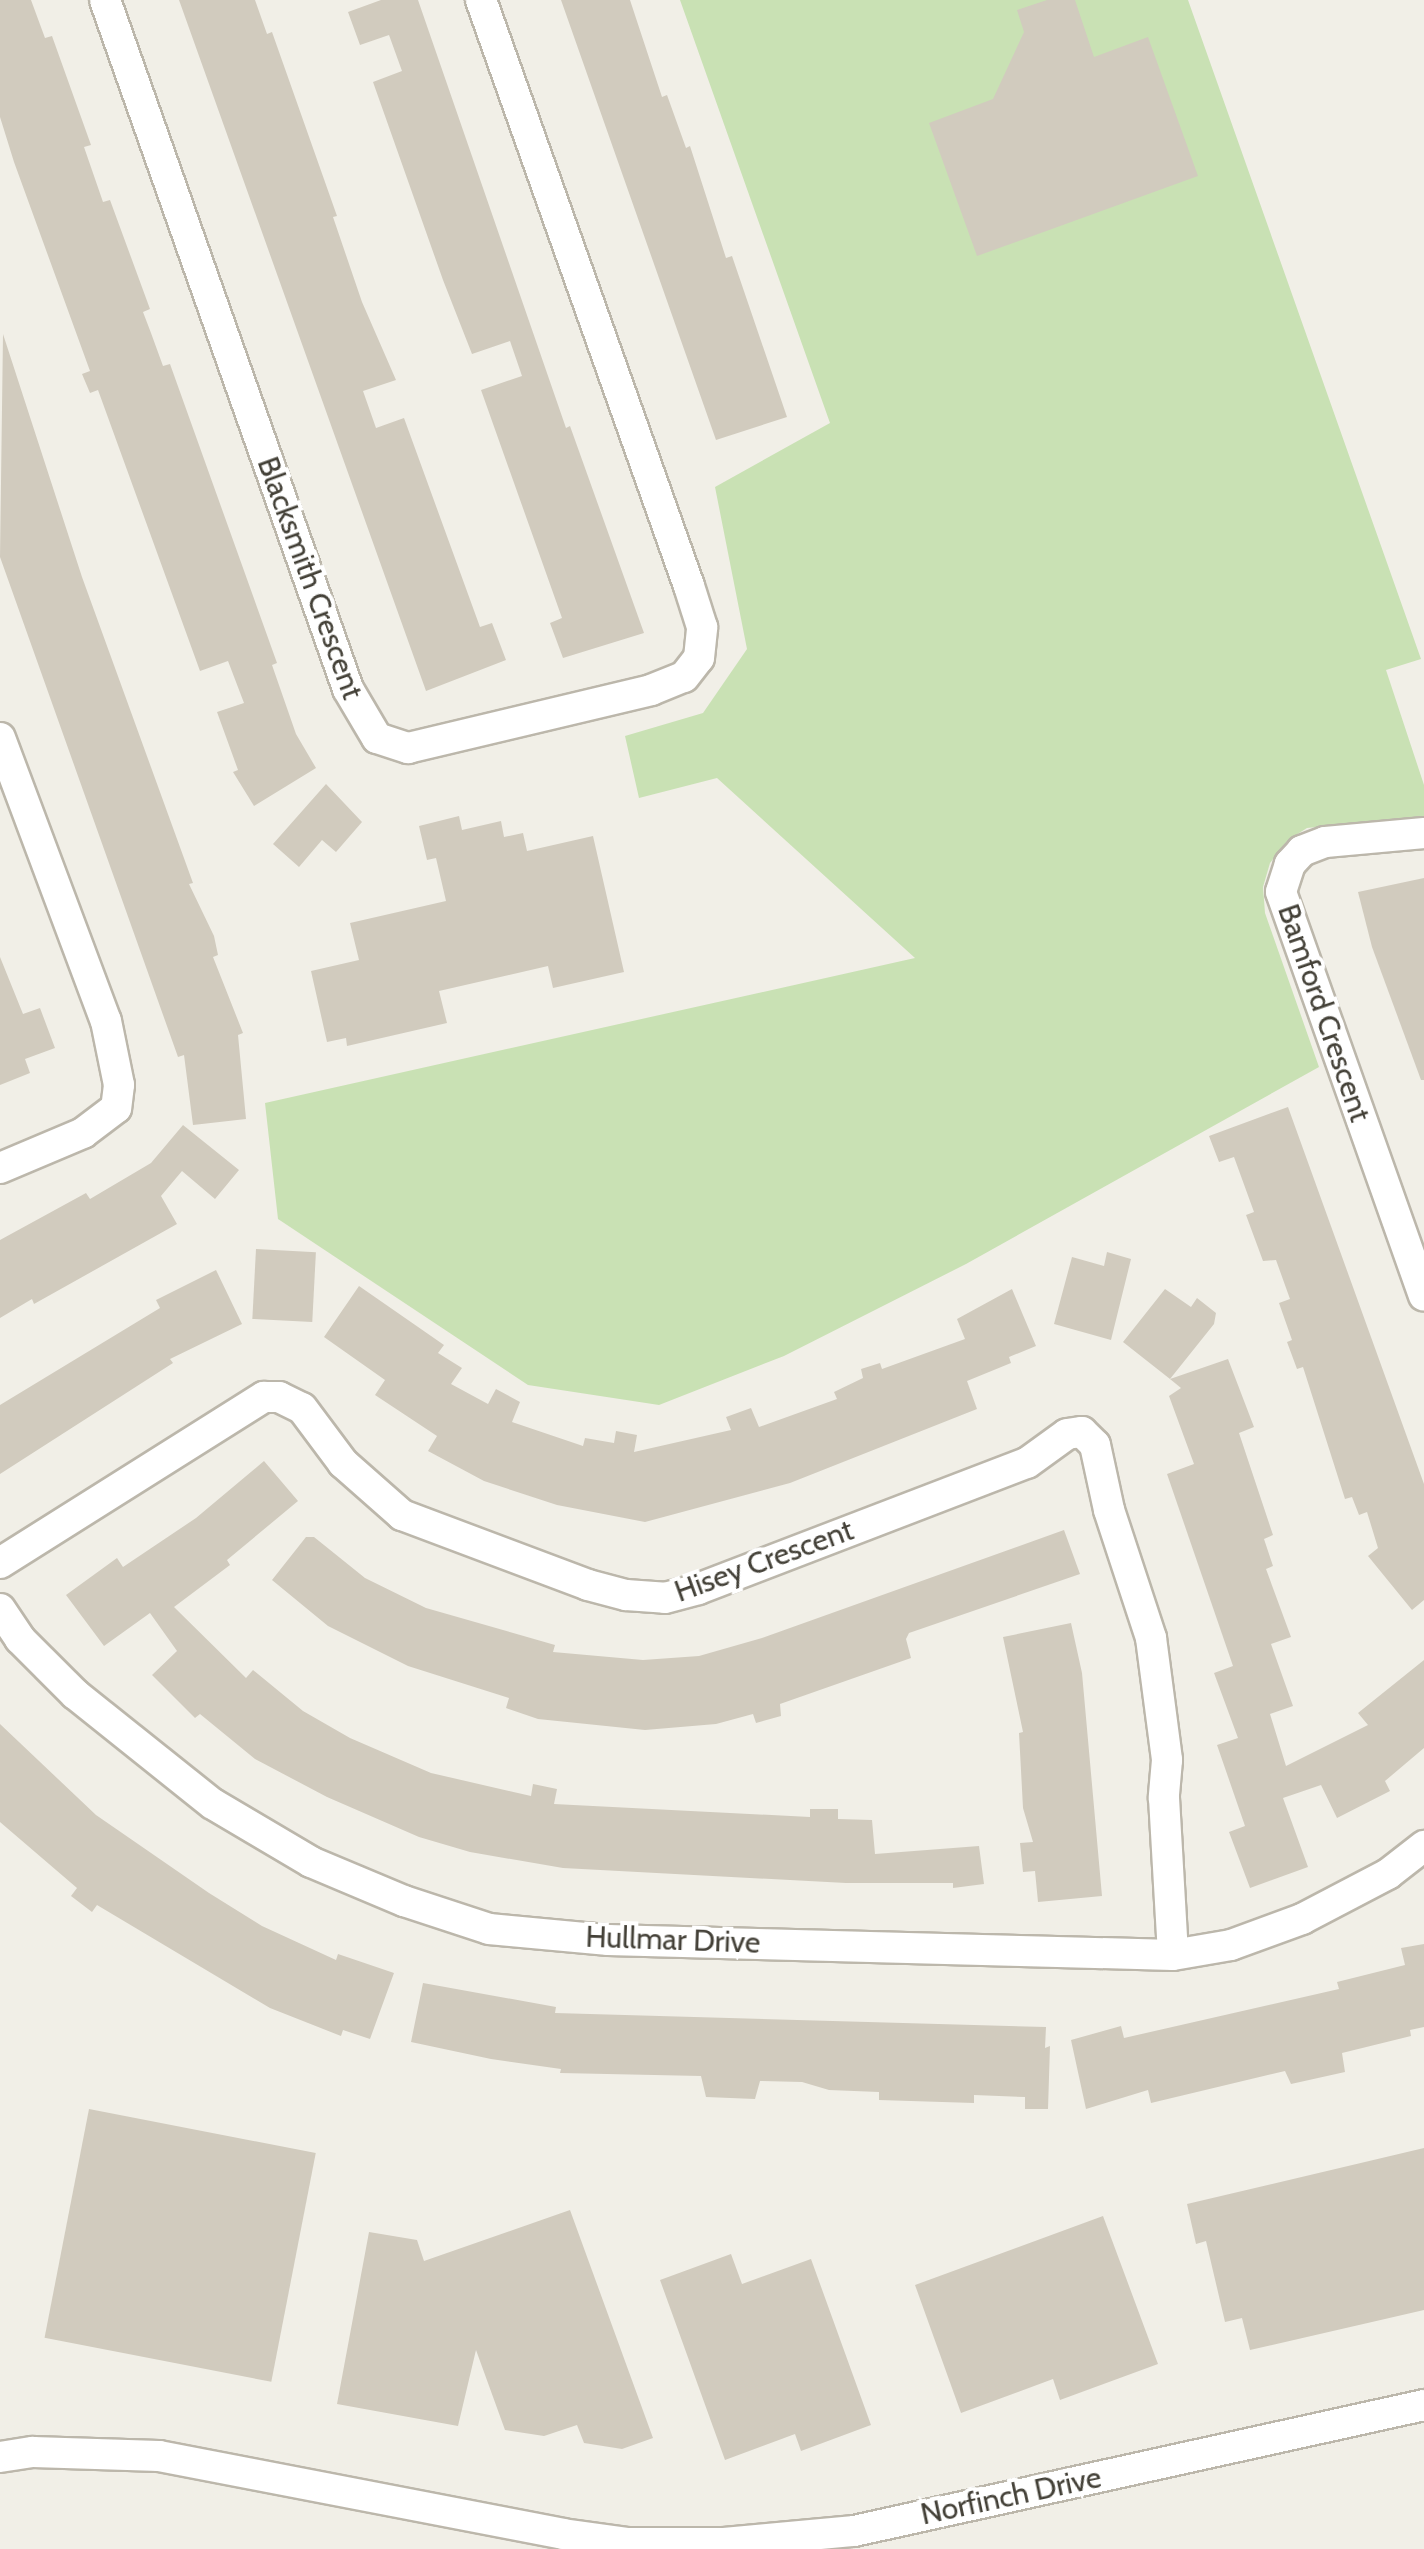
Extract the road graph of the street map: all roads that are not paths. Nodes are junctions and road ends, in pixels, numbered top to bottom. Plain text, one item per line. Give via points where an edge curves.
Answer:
1 (105, 0) edge
2 (481, 0) edge
3 (0, 738) edge
4 (1424, 833) edge
5 (0, 1168) edge
6 (1424, 1296) edge
7 (0, 1563) edge
8 (0, 1609) edge
9 (1424, 1846) edge
10 (1174, 1954) junction
11 (1424, 2405) edge
12 (0, 2457) edge

1 - 2 street, Blacksmith Crescent via 348,689 377,738 408,748 650,690 684,678 699,658 702,627 673,538
3 - 5 street via 106,1021 119,1085 116,1108 83,1132
4 - 6 street, Bamford Crescent via 1324,842 1302,851 1281,892
7 - 10 street, Hisey Crescent via 264,1397 302,1408 343,1463 402,1515 588,1585 664,1598 1026,1462 1067,1434 1082,1432 1095,1445 1108,1510 1151,1638 1167,1760
8 - 10 street, Hullmar Drive via 75,1694 213,1804 310,1862 488,1928 608,1940
9 - 10 street, Hullmar Drive via 1388,1874 1302,1920 1231,1945
11 - 12 street, Norfinch Drive via 854,2531 724,2543 628,2543 563,2534 160,2456

